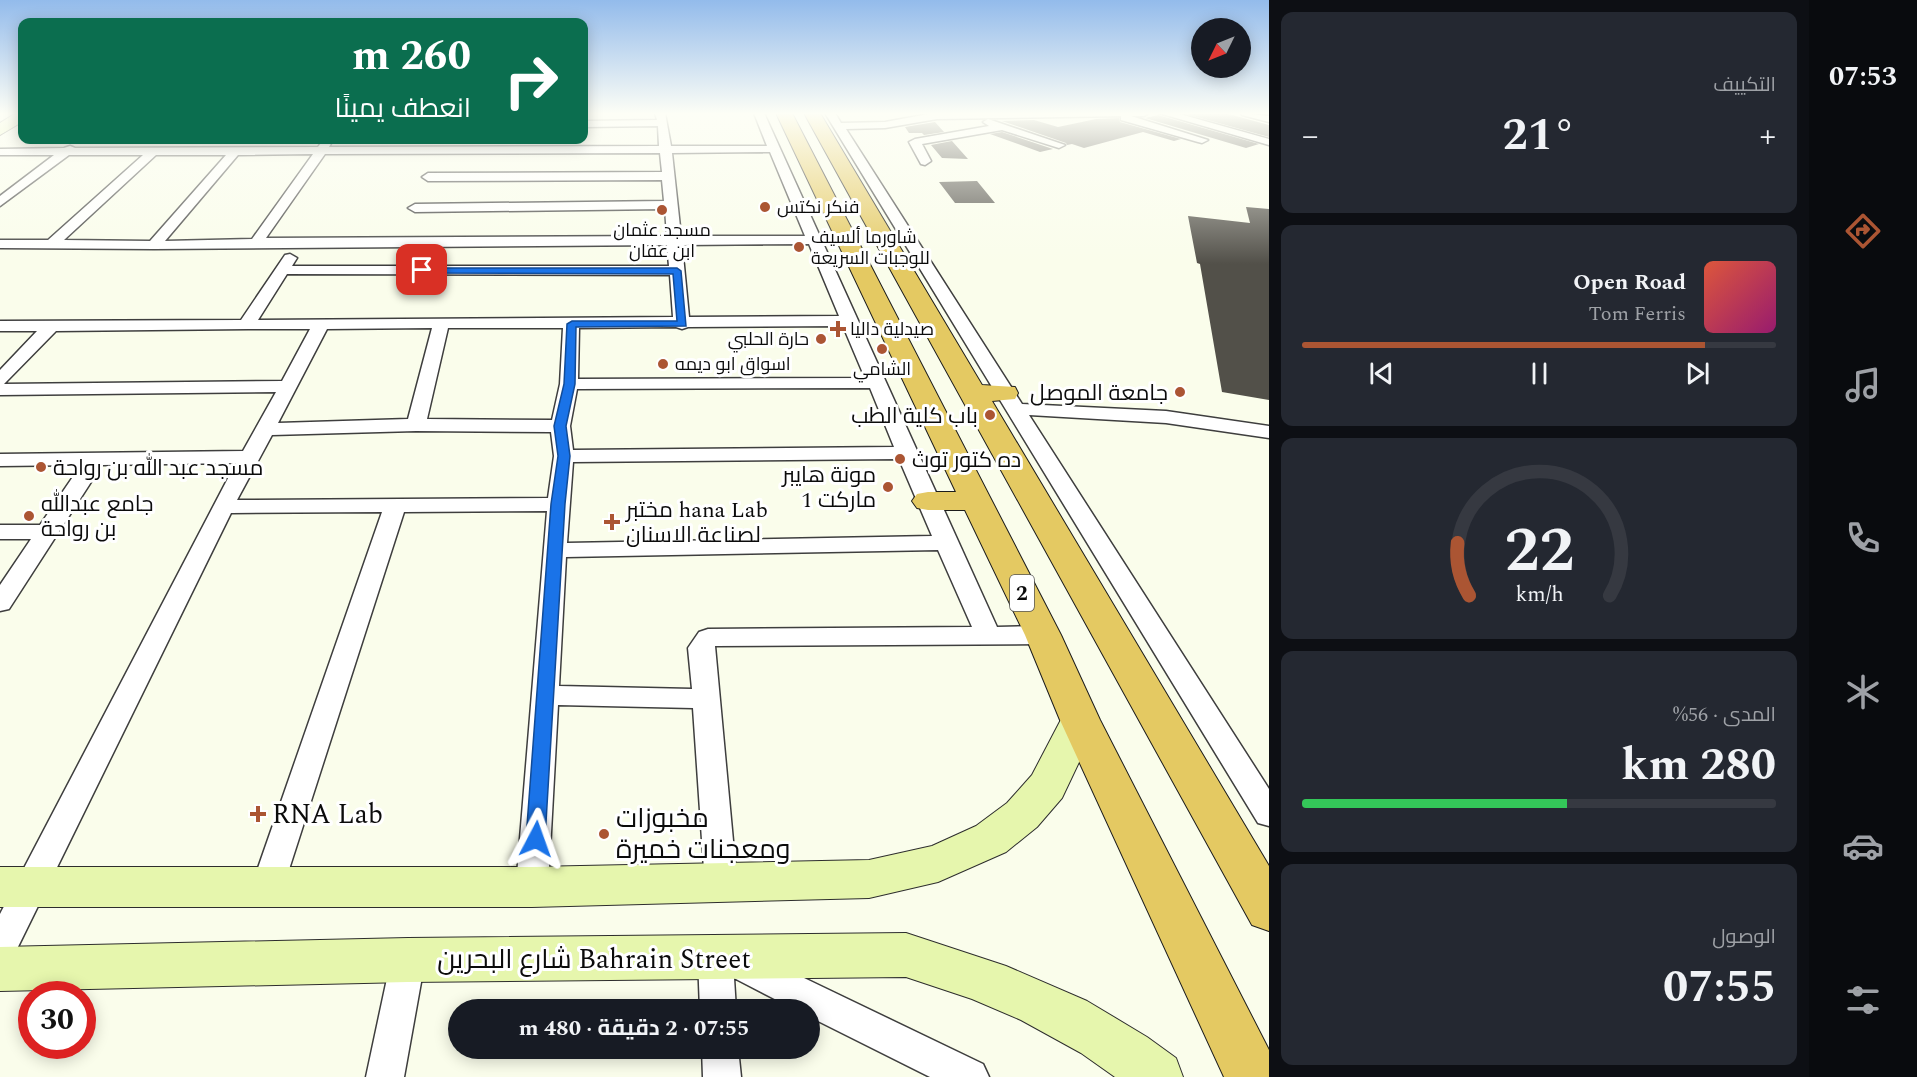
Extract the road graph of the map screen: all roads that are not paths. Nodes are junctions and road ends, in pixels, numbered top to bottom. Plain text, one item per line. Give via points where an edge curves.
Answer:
1 (52, 163) edge
2 (141, 163) edge
3 (224, 163) edge
4 (312, 163) edge
5 (431, 163) edge
6 (667, 163) edge
7 (784, 163) edge
8 (803, 163) edge
9 (848, 163) edge
10 (856, 163) edge
11 (668, 176) junction
12 (0, 202) edge
13 (418, 202) junction
14 (671, 205) junction
15 (831, 240) junction
16 (883, 240) junction
17 (302, 242) junction
18 (674, 242) junction
19 (53, 243) junction
20 (256, 243) junction
21 (400, 243) junction
22 (0, 244) edge
23 (154, 245) junction
24 (283, 270) junction
25 (677, 271) junction
26 (850, 321) junction
27 (572, 324) junction
28 (682, 324) junction
29 (246, 325) junction
30 (321, 325) junction
31 (441, 325) junction
32 (0, 326) edge
33 (51, 326) junction
34 (0, 380) edge
35 (876, 383) junction
36 (569, 384) junction
37 (287, 386) junction
38 (0, 390) edge
39 (972, 393) junction
40 (1010, 401) junction
41 (416, 425) junction
42 (560, 426) junction
43 (264, 429) junction
44 (1269, 432) edge
45 (907, 453) junction
46 (564, 456) junction
47 (250, 457) junction
48 (0, 460) edge
49 (94, 460) junction
50 (928, 501) junction
51 (977, 501) junction
52 (558, 504) junction
53 (223, 507) junction
54 (395, 507) junction
55 (0, 532) edge
56 (47, 532) junction
57 (946, 543) junction
58 (557, 550) junction
59 (0, 603) edge
60 (988, 635) junction
61 (1043, 635) junction
62 (546, 695) junction
63 (706, 699) junction
64 (1080, 720) junction
65 (1269, 814) edge
66 (721, 884) junction
67 (16, 887) edge
68 (532, 887) junction
69 (267, 888) junction
70 (1269, 910) edge
71 (0, 948) edge
72 (721, 958) junction
73 (408, 960) junction
74 (0, 969) edge
75 (719, 999) edge
76 (721, 1059) edge
77 (385, 1077) edge
78 (722, 1077) edge
79 (970, 1077) edge
80 (1157, 1077) edge
81 (1254, 1077) edge

1 - 12 street
2 - 19 street
3 - 23 street
4 - 20 street
5 - 13 street
6 - 11 street
7 - 15 street
8 - 15 highway, 2
9 - 16 highway
10 - 40 street
11 - 13 street
11 - 14 street
13 - 14 street
13 - 21 street
14 - 18 street
15 - 16 highway
15 - 18 street
15 - 26 street
15 - 51 highway, 2
16 - 39 highway
17 - 20 street
17 - 21 street
17 - 24 street
18 - 21 street
18 - 25 street
19 - 22 street
19 - 23 street
20 - 23 street
24 - 25 street
24 - 29 street
25 - 28 street
26 - 28 street
26 - 35 street
27 - 28 street
27 - 31 street
27 - 36 street
29 - 30 street
29 - 33 street
30 - 31 street
30 - 37 street
31 - 41 street
32 - 33 street
33 - 34 street
35 - 36 street
35 - 45 street
36 - 42 street
37 - 38 street
37 - 43 street
39 - 40 highway
39 - 70 highway
40 - 44 street
40 - 65 street
41 - 42 street
41 - 43 street
42 - 46 street
43 - 47 street
45 - 46 street
45 - 50 street
46 - 52 street
47 - 49 street
47 - 53 street
48 - 49 street
49 - 56 street
50 - 51 highway
50 - 57 street
51 - 61 highway, 2
52 - 54 street
52 - 58 street
53 - 54 street
53 - 67 street
54 - 69 street
55 - 56 street
56 - 59 street
57 - 58 street
57 - 60 street
58 - 62 street
60 - 61 street
60 - 63 street via 708,639 701,648
61 - 64 highway, 2
62 - 63 street
62 - 68 street
63 - 66 street
64 - 66 main road via 1047,786 1022,815 991,839 938,863 869,879
64 - 81 highway, 2
66 - 68 main road
67 - 69 main road
67 - 71 street
68 - 69 main road
72 - 73 main road, شارع البحرين Bahrain Street
72 - 75 street
72 - 79 street
72 - 80 main road, شارع البحرين Bahrain Street via 906,955 1030,997 1088,1029
73 - 74 main road, شارع البحرين Bahrain Street
73 - 77 street
76 - 78 street

